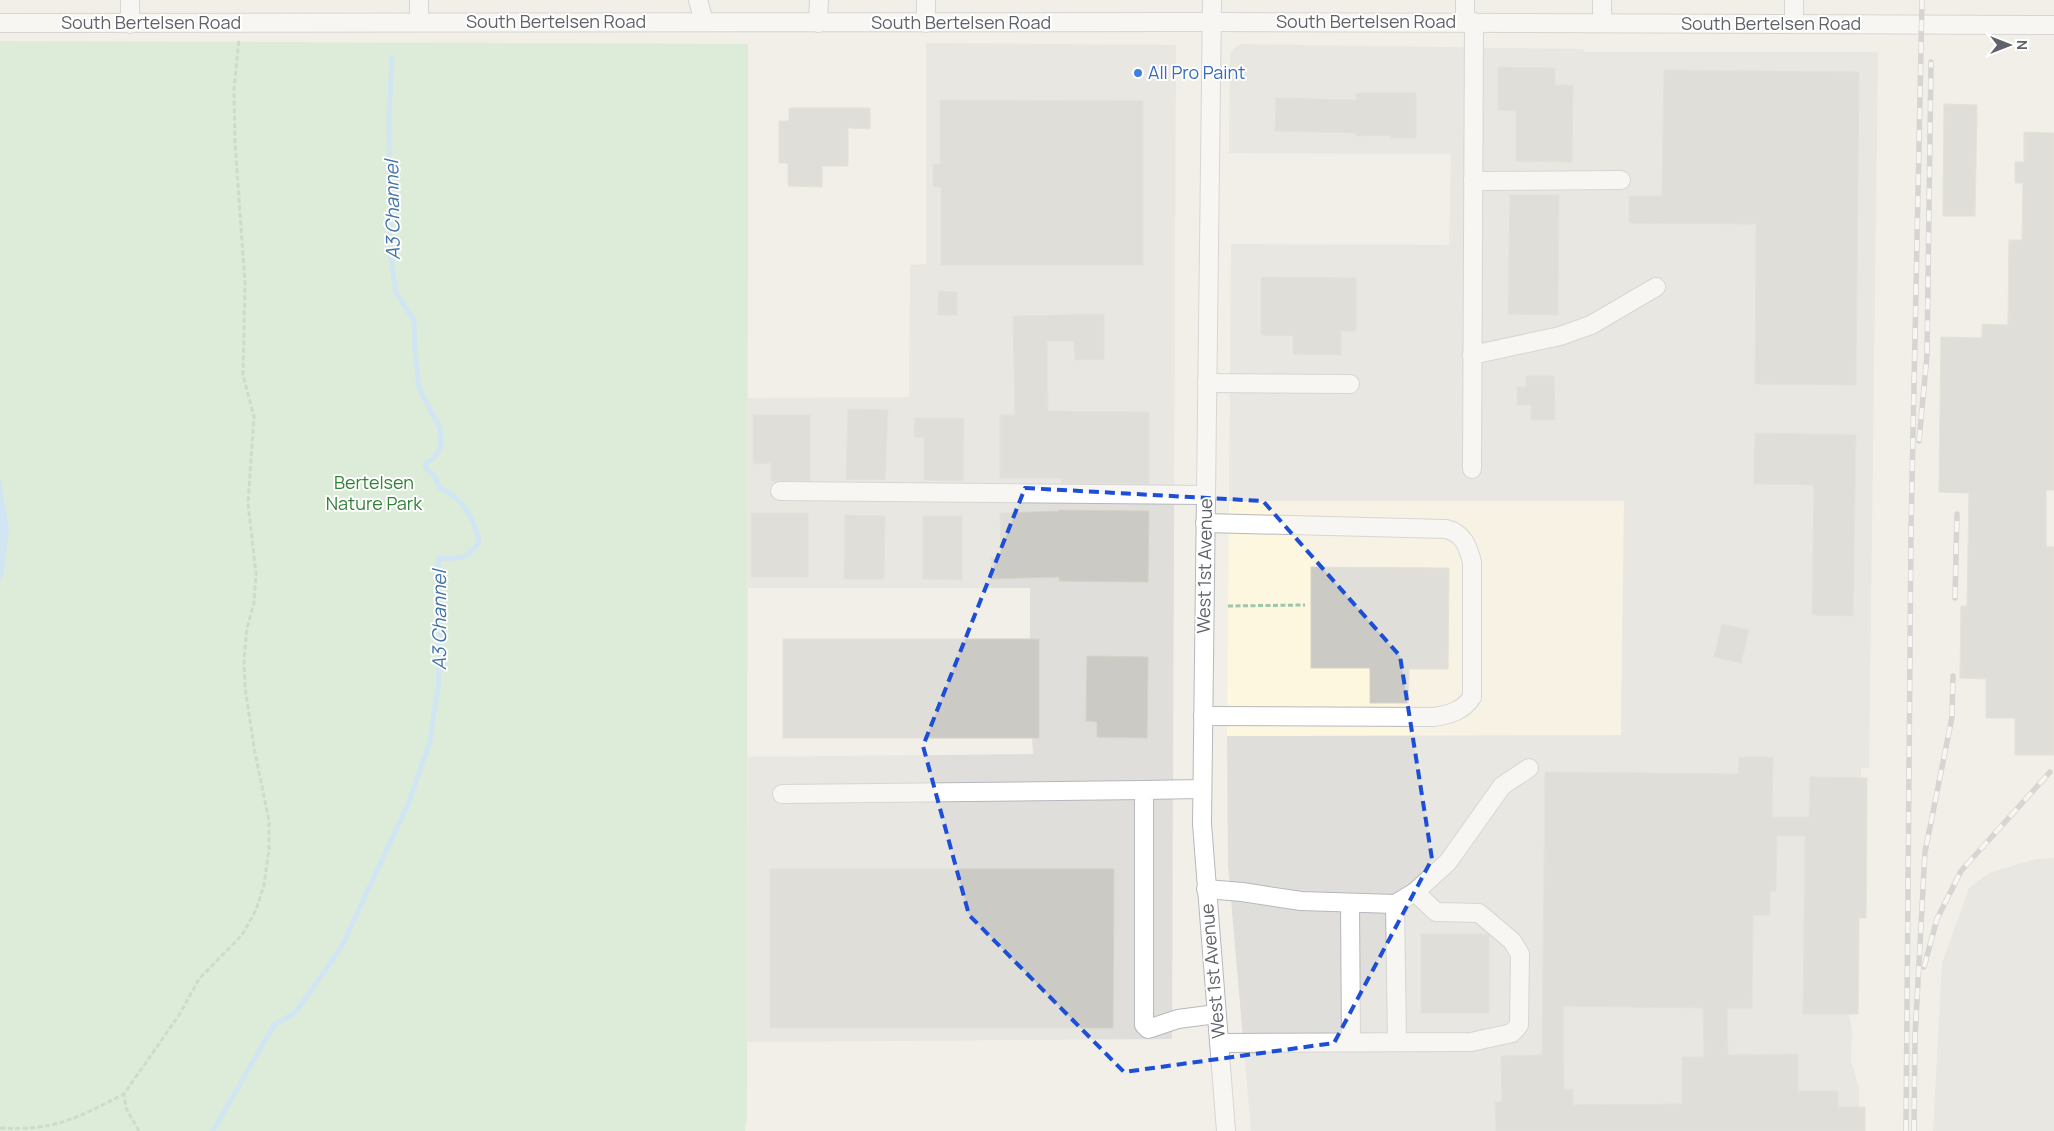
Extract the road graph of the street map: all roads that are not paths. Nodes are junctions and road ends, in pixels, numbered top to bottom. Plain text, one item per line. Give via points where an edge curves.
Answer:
1 (130, 0) edge
2 (419, 0) edge
3 (698, 0) edge
4 (819, 0) edge
5 (926, 0) edge
6 (1212, 0) edge
7 (1465, 0) edge
8 (1602, 0) edge
9 (1794, 0) edge
10 (419, 22) junction
11 (704, 22) junction
12 (1212, 22) junction
13 (1469, 22) junction
14 (0, 23) edge
15 (818, 23) junction
16 (926, 23) junction
17 (1602, 23) junction
18 (130, 24) junction
19 (1794, 24) junction
20 (2054, 25) edge
21 (1621, 180) dead end
22 (1473, 181) junction
23 (1656, 287) dead end
24 (1472, 355) junction
25 (1207, 382) junction
26 (1350, 384) dead end
27 (1472, 469) dead end
28 (780, 491) dead end
29 (1206, 495) junction
30 (1205, 523) junction
31 (1203, 716) junction
32 (1529, 768) dead end
33 (1202, 789) junction
34 (1144, 790) junction
35 (782, 794) dead end
36 (1206, 890) junction
37 (1415, 892) junction
38 (1350, 903) junction
39 (1395, 904) junction
40 (1216, 1014) junction
41 (1350, 1042) junction
42 (1397, 1042) junction
43 (1219, 1044) junction
44 (1226, 1131) edge

1 - 18 street
2 - 10 street
3 - 11 street
4 - 15 street
5 - 16 street
6 - 12 street, West 1st Avenue
7 - 13 street
8 - 17 street
9 - 19 street
10 - 11 street, South Bertelsen Road
10 - 18 street, South Bertelsen Road
11 - 15 street, South Bertelsen Road
12 - 13 street, South Bertelsen Road
12 - 16 street, South Bertelsen Road
12 - 25 street, West 1st Avenue
13 - 17 street, South Bertelsen Road
13 - 22 street
14 - 18 street, South Bertelsen Road
15 - 16 street, South Bertelsen Road
17 - 19 street, South Bertelsen Road
19 - 20 street, South Bertelsen Road
21 - 22 street
22 - 24 street
23 - 24 street via 1591,325 1560,336
24 - 27 street
25 - 26 street
25 - 29 street, West 1st Avenue
28 - 29 street
29 - 30 street, West 1st Avenue
30 - 31 street, West 1st Avenue
30 - 31 street via 1455,531 1469,549 1472,562 1472,697 1467,706 1446,716 1433,717
31 - 33 street, West 1st Avenue
32 - 37 street via 1502,786 1448,862
33 - 34 street
33 - 36 street, West 1st Avenue
34 - 35 street
34 - 40 street via 1144,1025 1148,1030 1178,1019
36 - 38 street
36 - 40 street, West 1st Avenue
37 - 39 street
37 - 42 street via 1436,912 1479,913 1512,941 1520,954 1519,1024 1512,1033 1471,1042
38 - 39 street
38 - 41 street
39 - 42 street
40 - 43 street, West 1st Avenue
41 - 42 street
41 - 43 street
43 - 44 street, West 1st Avenue

